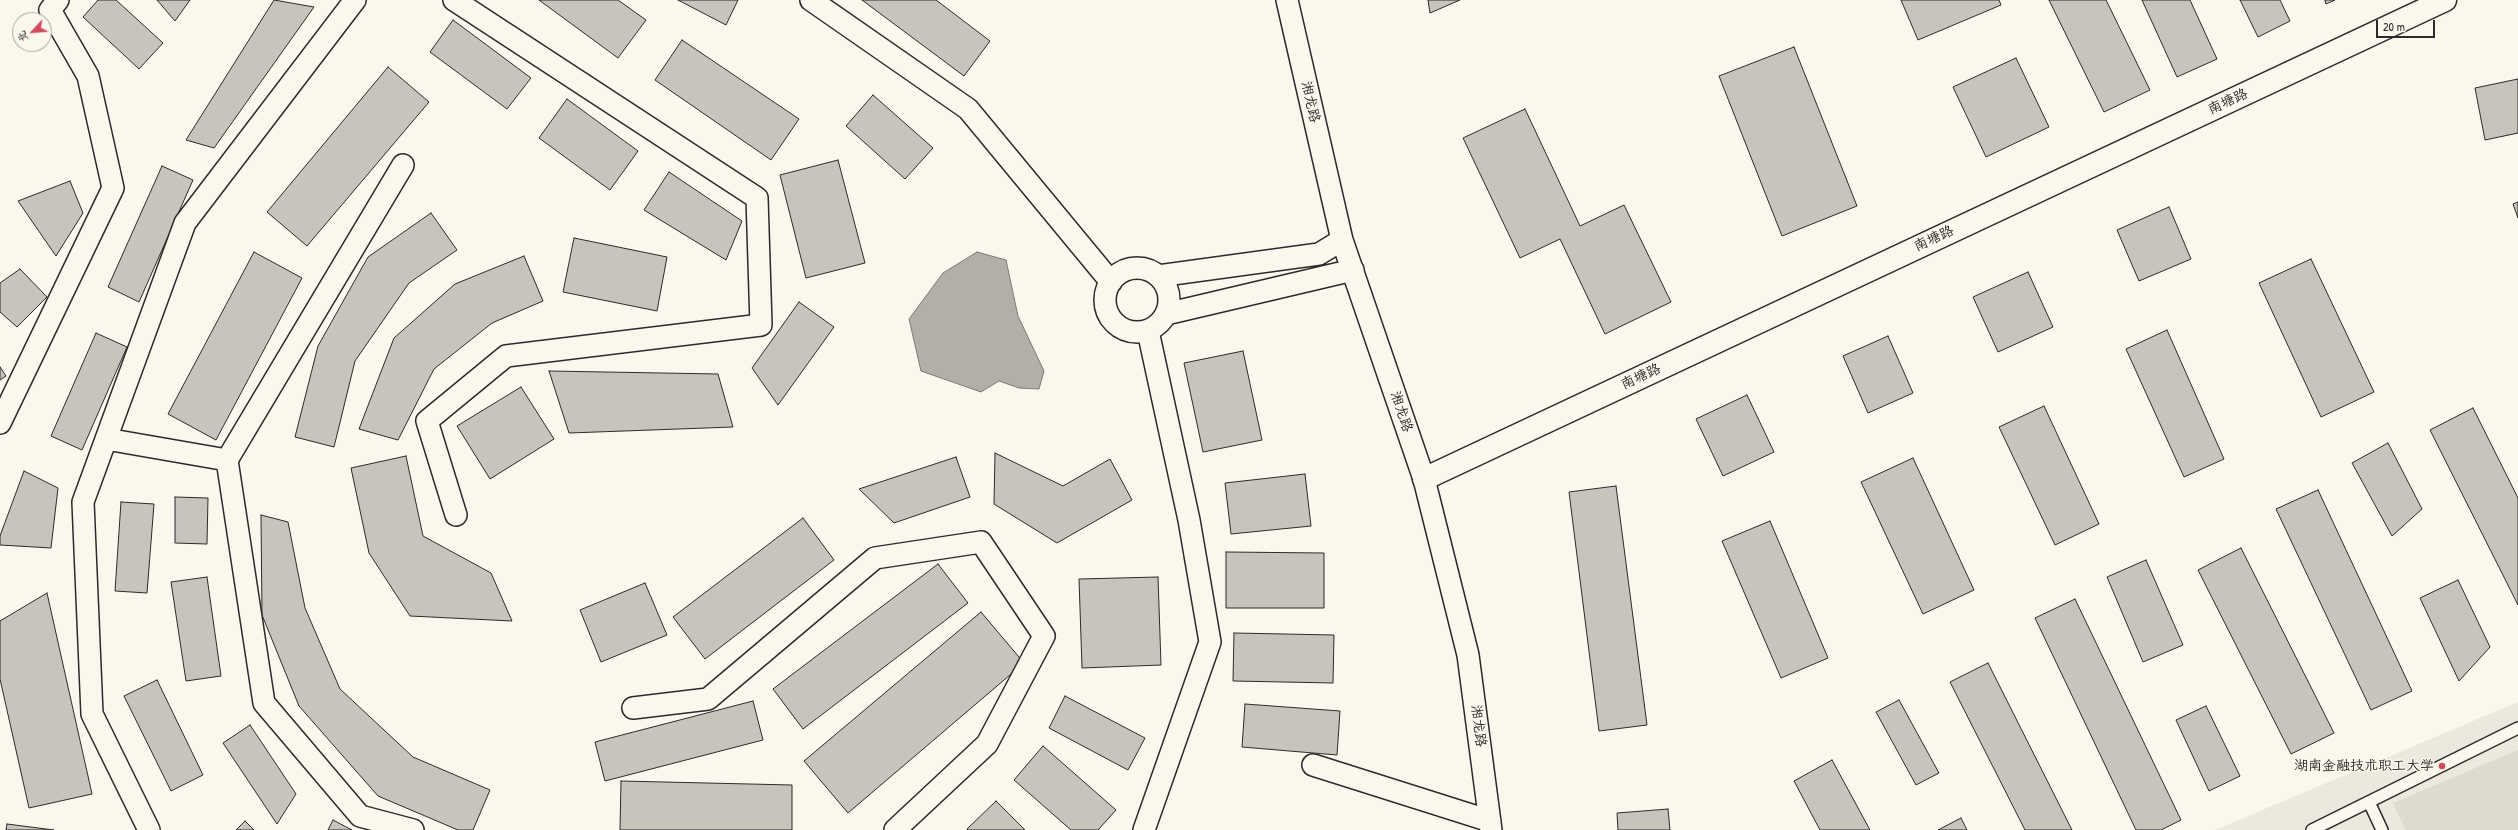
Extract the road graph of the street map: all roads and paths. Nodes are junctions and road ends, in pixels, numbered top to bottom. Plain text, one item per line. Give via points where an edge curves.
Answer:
1 (58, 0) edge
2 (355, 0) edge
3 (454, 0) edge
4 (811, 0) edge
5 (1287, 0) edge
6 (2445, 0) edge
7 (403, 165) dead end
8 (1342, 240) junction
9 (1353, 270) junction
10 (1158, 276) junction
11 (1111, 282) junction
12 (1166, 314) junction
13 (1148, 331) junction
14 (0, 422) edge
15 (106, 439) junction
16 (227, 460) junction
17 (1424, 478) junction
18 (456, 515) dead end
19 (633, 708) dead end
20 (2518, 728) edge
21 (1313, 765) dead end
22 (2369, 802) junction
23 (1490, 825) edge
24 (900, 828) edge
25 (149, 830) edge
26 (413, 830) edge
27 (1144, 830) edge
28 (2312, 830) edge
29 (2382, 830) edge

1 - 14 street via 50,10 88,76 113,188
2 - 15 street via 185,223
3 - 18 street via 758,198 761,325 506,356 427,421
4 - 11 street via 968,109
5 - 8 street, 湘龙路
6 - 17 street, 南塘路
7 - 16 street
8 - 9 street, 湘龙路
8 - 10 street via 1319,254
9 - 12 street
9 - 17 street, 湘龙路
10 - 11 street via 1146,269 1134,268 1124,271
10 - 12 street via 1168,290
11 - 13 street via 1105,297 1106,308 1111,318 1128,331
12 - 13 street
13 - 27 street via 1189,520 1210,642
15 - 16 street
15 - 25 street via 82,502 92,714
16 - 26 street via 264,703 360,816
17 - 23 street, 湘龙路 via 1468,655
19 - 24 street via 708,699 875,558 981,542 1044,636 987,744
20 - 22 lane
21 - 23 street
22 - 28 lane
22 - 29 lane

